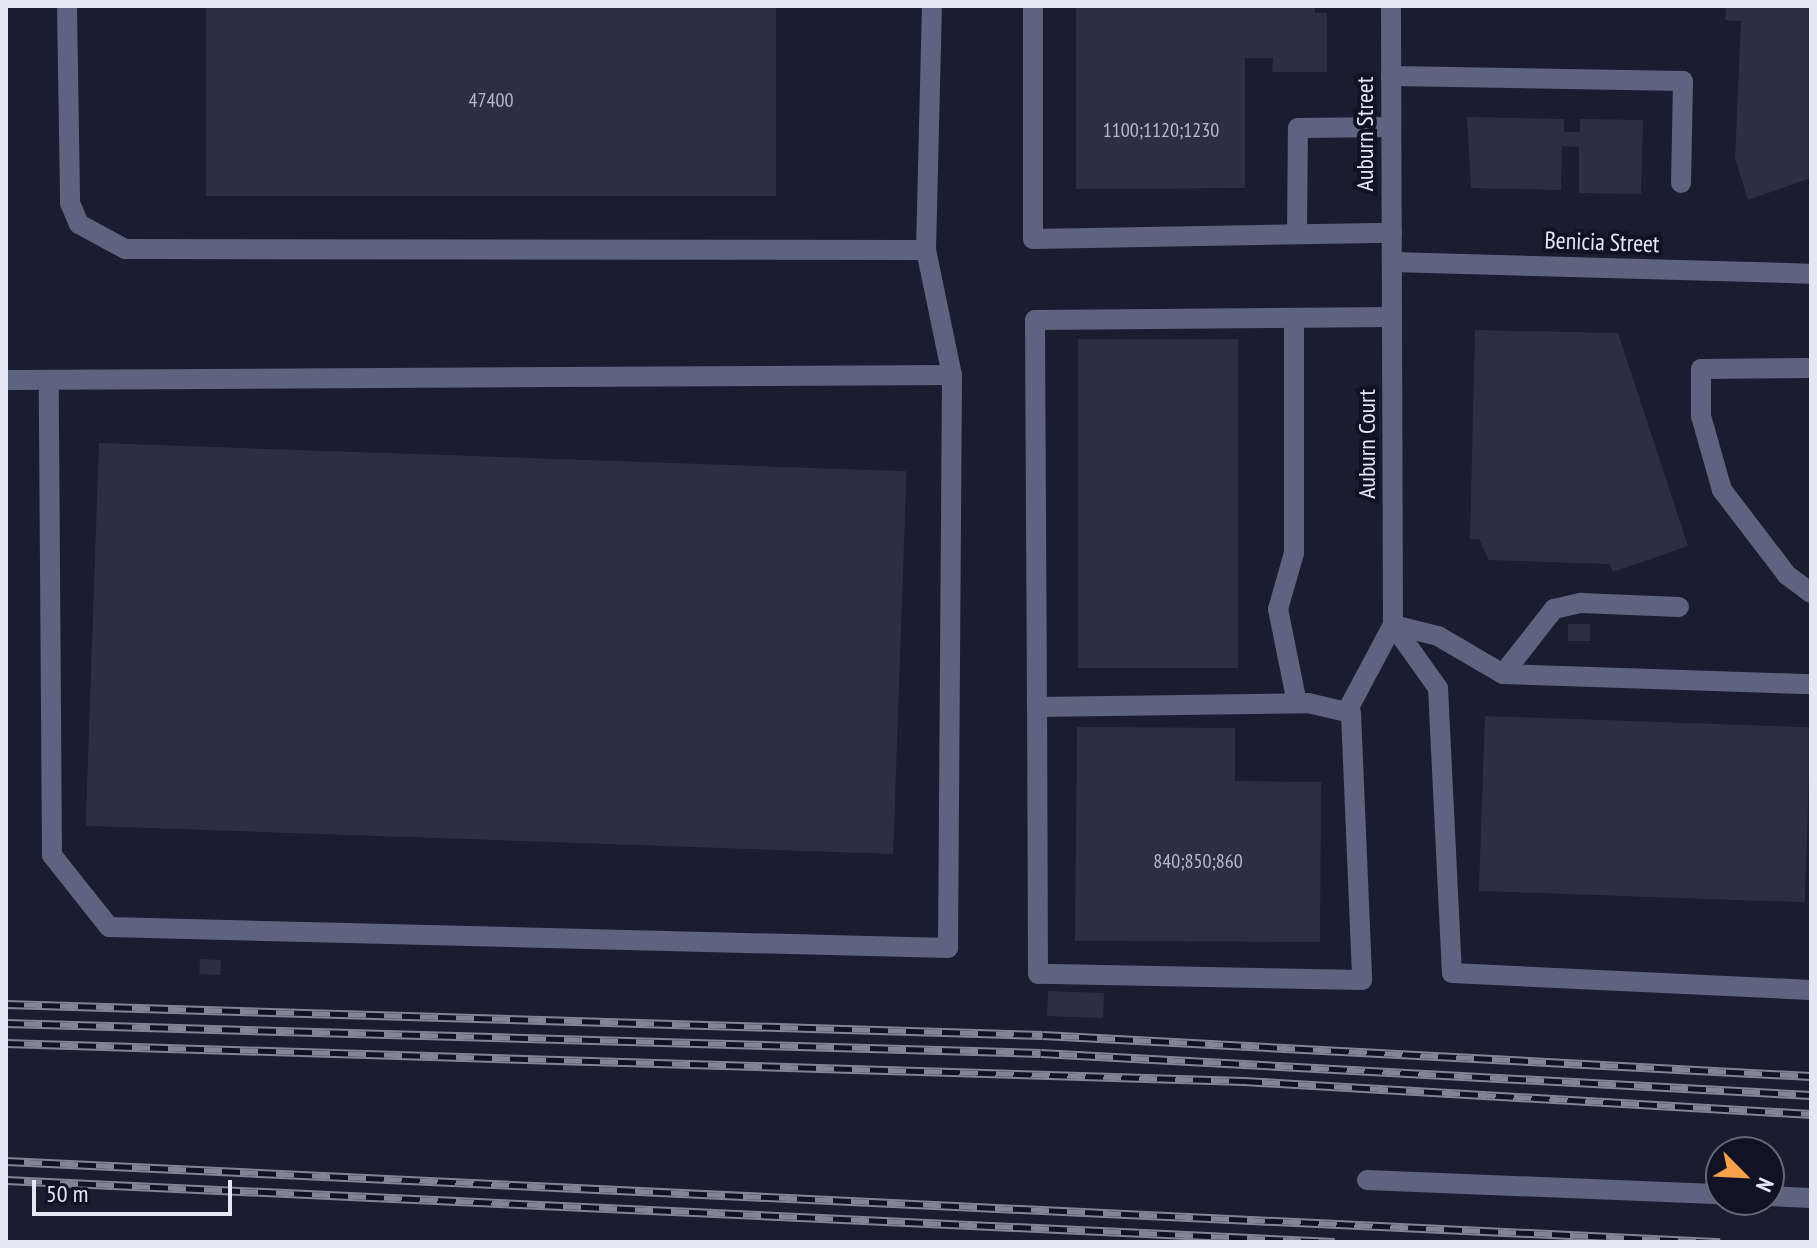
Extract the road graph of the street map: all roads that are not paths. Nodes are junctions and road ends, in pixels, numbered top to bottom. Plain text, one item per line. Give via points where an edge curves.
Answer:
1 (67, 6) edge
2 (932, 6) edge
3 (1033, 6) edge
4 (1391, 6) edge
5 (1391, 76) junction
6 (1391, 127) junction
7 (1681, 183) dead end
8 (1392, 233) junction
9 (1297, 234) junction
10 (926, 250) junction
11 (1392, 262) junction
12 (1811, 274) edge
13 (1392, 317) junction
14 (1294, 318) junction
15 (1811, 368) edge
16 (952, 375) junction
17 (6, 380) edge
18 (49, 380) junction
19 (1811, 593) edge
20 (1679, 607) dead end
21 (1393, 625) junction
22 (1503, 674) junction
23 (1811, 684) edge
24 (1297, 703) junction
25 (1037, 707) junction
26 (1347, 711) junction
27 (1811, 990) edge
28 (1367, 1180) dead end
29 (1705, 1193) edge
30 (1785, 1197) edge
31 (1811, 1198) edge

1 - 10 street via 70,203 79,224 125,249
2 - 10 street
3 - 9 street via 1033,239
4 - 5 street, Auburn Street
5 - 6 street, Auburn Street
5 - 7 street via 1683,81
6 - 8 street, Auburn Street
6 - 9 street via 1298,128
8 - 9 street
8 - 11 street, Auburn Street
10 - 16 street
11 - 12 street, Benicia Street
11 - 13 street, Auburn Court
13 - 14 street
13 - 21 street, Auburn Court
14 - 24 street via 1294,553 1278,609
14 - 25 street via 1035,320
15 - 19 street via 1701,369 1701,416 1722,490 1777,564
16 - 18 street
16 - 18 street via 948,948 109,927 52,855
17 - 18 street
20 - 22 street via 1554,609
21 - 22 street via 1438,636
21 - 26 street
21 - 27 street via 1438,688 1452,973
22 - 23 street
24 - 25 street
24 - 26 street
25 - 26 street via 1038,974 1362,980 1357,722
28 - 29 street
30 - 31 street

